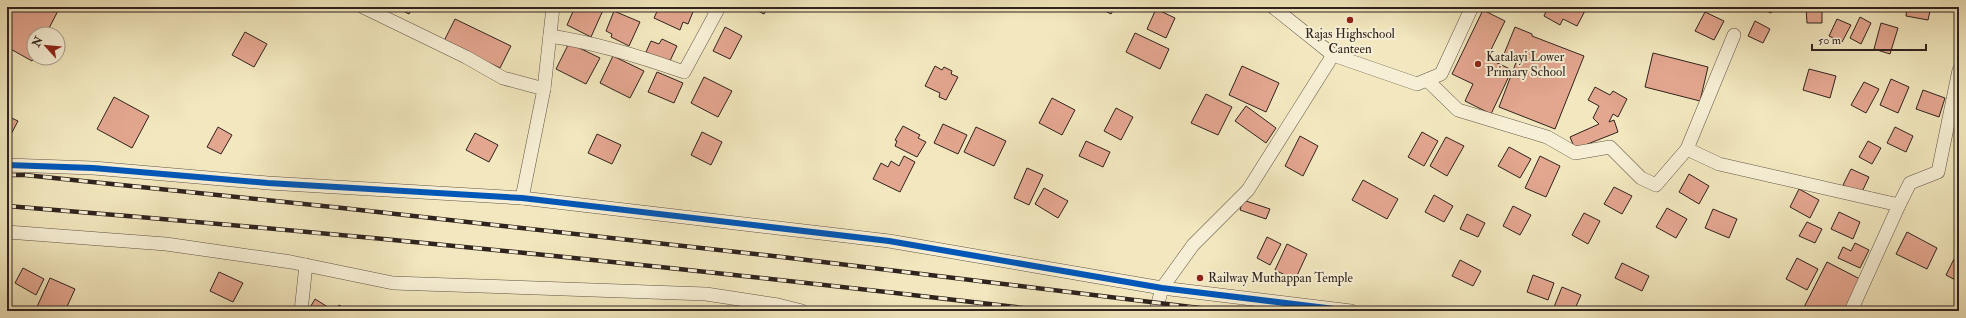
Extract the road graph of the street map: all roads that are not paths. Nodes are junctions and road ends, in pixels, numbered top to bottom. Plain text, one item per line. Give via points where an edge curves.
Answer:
1 (363, 7) edge
2 (553, 7) edge
3 (711, 7) edge
4 (1273, 7) edge
5 (1472, 7) edge
6 (1734, 35) dead end
7 (550, 36) junction
8 (1333, 55) junction
9 (1959, 70) edge
10 (1427, 80) junction
11 (544, 89) junction
12 (1687, 149) junction
13 (7, 165) edge
14 (522, 198) junction
15 (1899, 205) junction
16 (7, 232) edge
17 (306, 265) junction
18 (1162, 288) junction
19 (301, 311) edge
20 (802, 311) edge
21 (1156, 311) edge
22 (1351, 311) edge
23 (1851, 311) edge

1 - 11 street via 503,78
2 - 7 street
3 - 7 street via 717,11 684,72 619,50 585,41
4 - 8 street
5 - 10 street via 1441,74
6 - 12 street
7 - 11 street
8 - 10 street via 1417,84
8 - 18 street via 1248,190 1193,245
9 - 15 street via 1938,172 1910,183
10 - 12 street via 1458,110 1547,137 1575,153 1610,147 1642,178 1656,185
11 - 14 street
12 - 15 street via 1719,164
13 - 14 street via 93,168 268,183
14 - 18 street via 889,241
15 - 23 street
16 - 17 street via 166,244
17 - 19 street
17 - 20 street via 393,283 706,294
18 - 21 street
18 - 22 street

